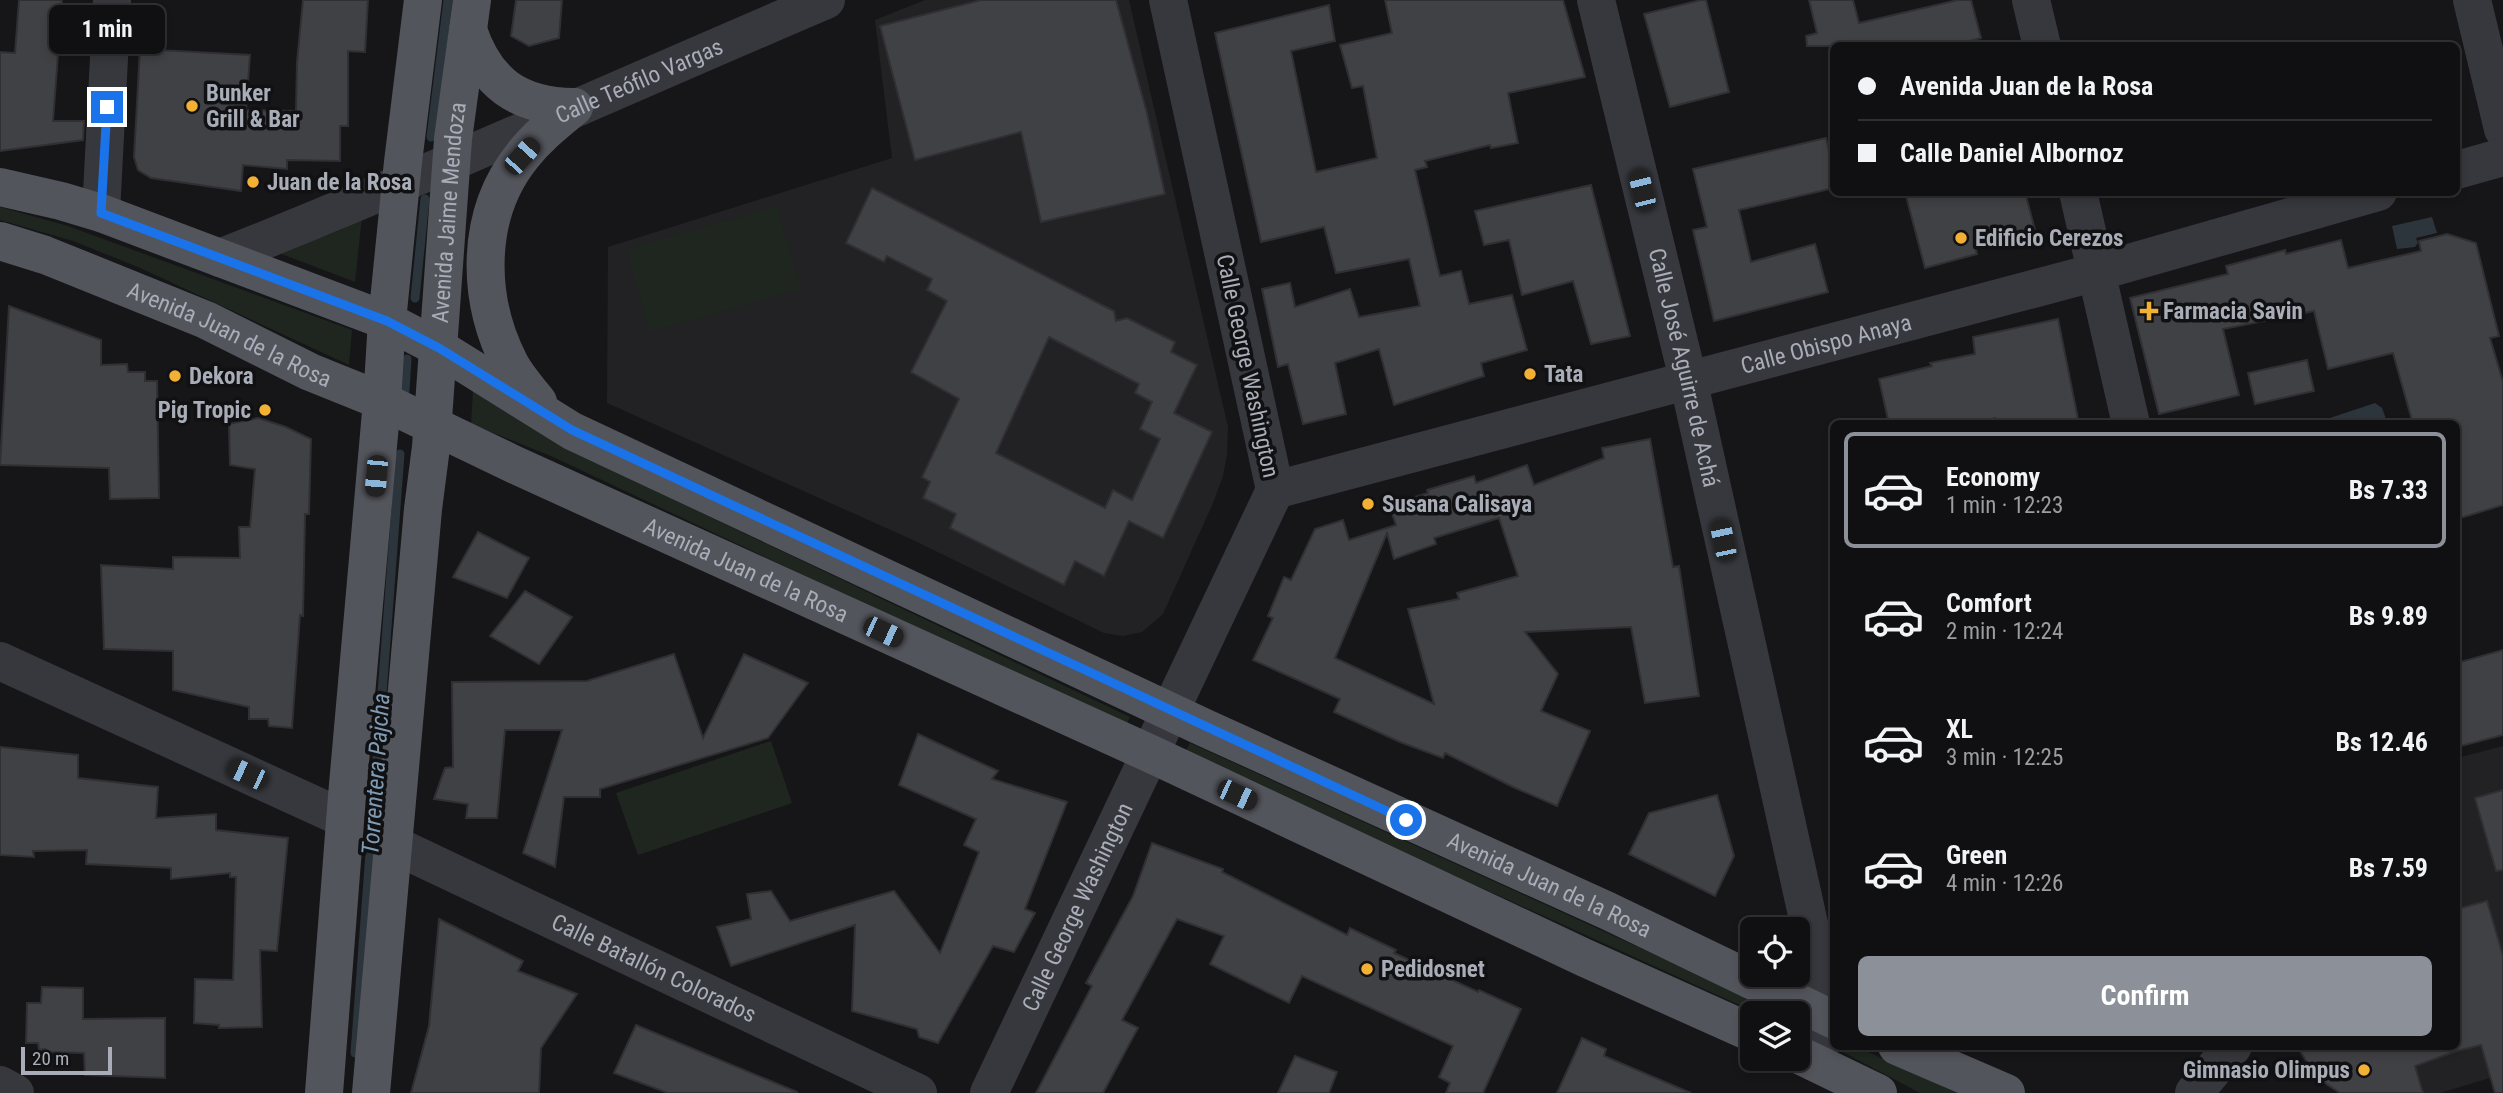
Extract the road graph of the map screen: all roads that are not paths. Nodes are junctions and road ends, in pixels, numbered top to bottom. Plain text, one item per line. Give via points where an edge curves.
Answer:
1 (113, 0) edge
2 (423, 0) edge
3 (826, 0) edge
4 (1168, 0) edge
5 (1596, 0) edge
6 (2031, 0) edge
7 (2473, 0) edge
8 (470, 15) edge
9 (2041, 42) edge
10 (574, 107) junction
11 (2503, 129) edge
12 (2503, 157) edge
13 (453, 160) junction
14 (2460, 169) edge
15 (401, 183) junction
16 (0, 187) edge
17 (2079, 196) edge
18 (2364, 196) edge
19 (101, 213) junction
20 (0, 241) edge
21 (220, 258) junction
22 (2097, 272) junction
23 (387, 321) junction
24 (439, 348) junction
25 (1688, 379) junction
26 (382, 401) junction
27 (2130, 420) edge
28 (432, 425) junction
29 (572, 430) junction
30 (1275, 490) junction
31 (0, 661) edge
32 (1171, 711) junction
33 (1151, 754) junction
34 (345, 819) junction
35 (392, 844) junction
36 (1830, 1010) edge
37 (1830, 1018) edge
38 (1830, 1022) edge
39 (1740, 1029) edge
40 (1906, 1050) edge
41 (2230, 1050) edge
42 (1810, 1052) edge
43 (1810, 1060) edge
44 (0, 1085) edge
45 (15, 1093) edge
46 (324, 1093) edge
47 (371, 1093) edge
48 (918, 1093) edge
49 (989, 1093) edge
50 (1878, 1093) edge
51 (2006, 1093) edge
52 (2194, 1093) edge

1 - 19 street
2 - 15 main road
3 - 10 street, Calle Teófilo Vargas
4 - 30 street, Calle George Washington
5 - 25 street, Calle José Aguirre de Achá
6 - 9 street
7 - 11 street
8 - 10 main road via 476,52 506,89 550,107
8 - 13 main road, Avenida Jaime Mendoza
10 - 13 street, Calle Teófilo Vargas
10 - 29 main road via 545,130 503,187 485,255 485,290 510,366 538,402
12 - 14 street
13 - 15 street, Calle Teófilo Vargas
13 - 24 main road, Avenida Jaime Mendoza
15 - 21 street, Calle Teófilo Vargas
15 - 23 main road
16 - 19 main road, Avenida Juan de la Rosa
17 - 22 street
18 - 22 street, Calle Obispo Anaya
19 - 21 main road, Avenida Juan de la Rosa
20 - 26 main road, Avenida Juan de la Rosa via 206,320 310,372
21 - 23 main road, Avenida Juan de la Rosa
22 - 25 street, Calle Obispo Anaya
22 - 27 street
23 - 24 main road, Avenida Juan de la Rosa
23 - 26 main road
24 - 28 main road, Avenida Jaime Mendoza
24 - 29 main road, Avenida Juan de la Rosa
25 - 30 street, Calle Obispo Anaya
25 - 36 street, Calle José Aguirre de Achá
26 - 28 main road, Avenida Juan de la Rosa
26 - 34 main road
28 - 33 main road, Avenida Juan de la Rosa
28 - 35 main road, Avenida Jaime Mendoza
29 - 32 main road, Avenida Juan de la Rosa
30 - 32 street, Calle George Washington
31 - 34 street
32 - 33 street, Calle George Washington
32 - 37 main road, Avenida Juan de la Rosa
33 - 39 main road, Avenida Juan de la Rosa
33 - 49 street, Calle George Washington
34 - 46 main road
35 - 47 main road, Avenida Jaime Mendoza
35 - 48 street, Calle Batallón Colorados
38 - 42 street
40 - 51 main road
41 - 52 street
43 - 50 main road
44 - 45 street

